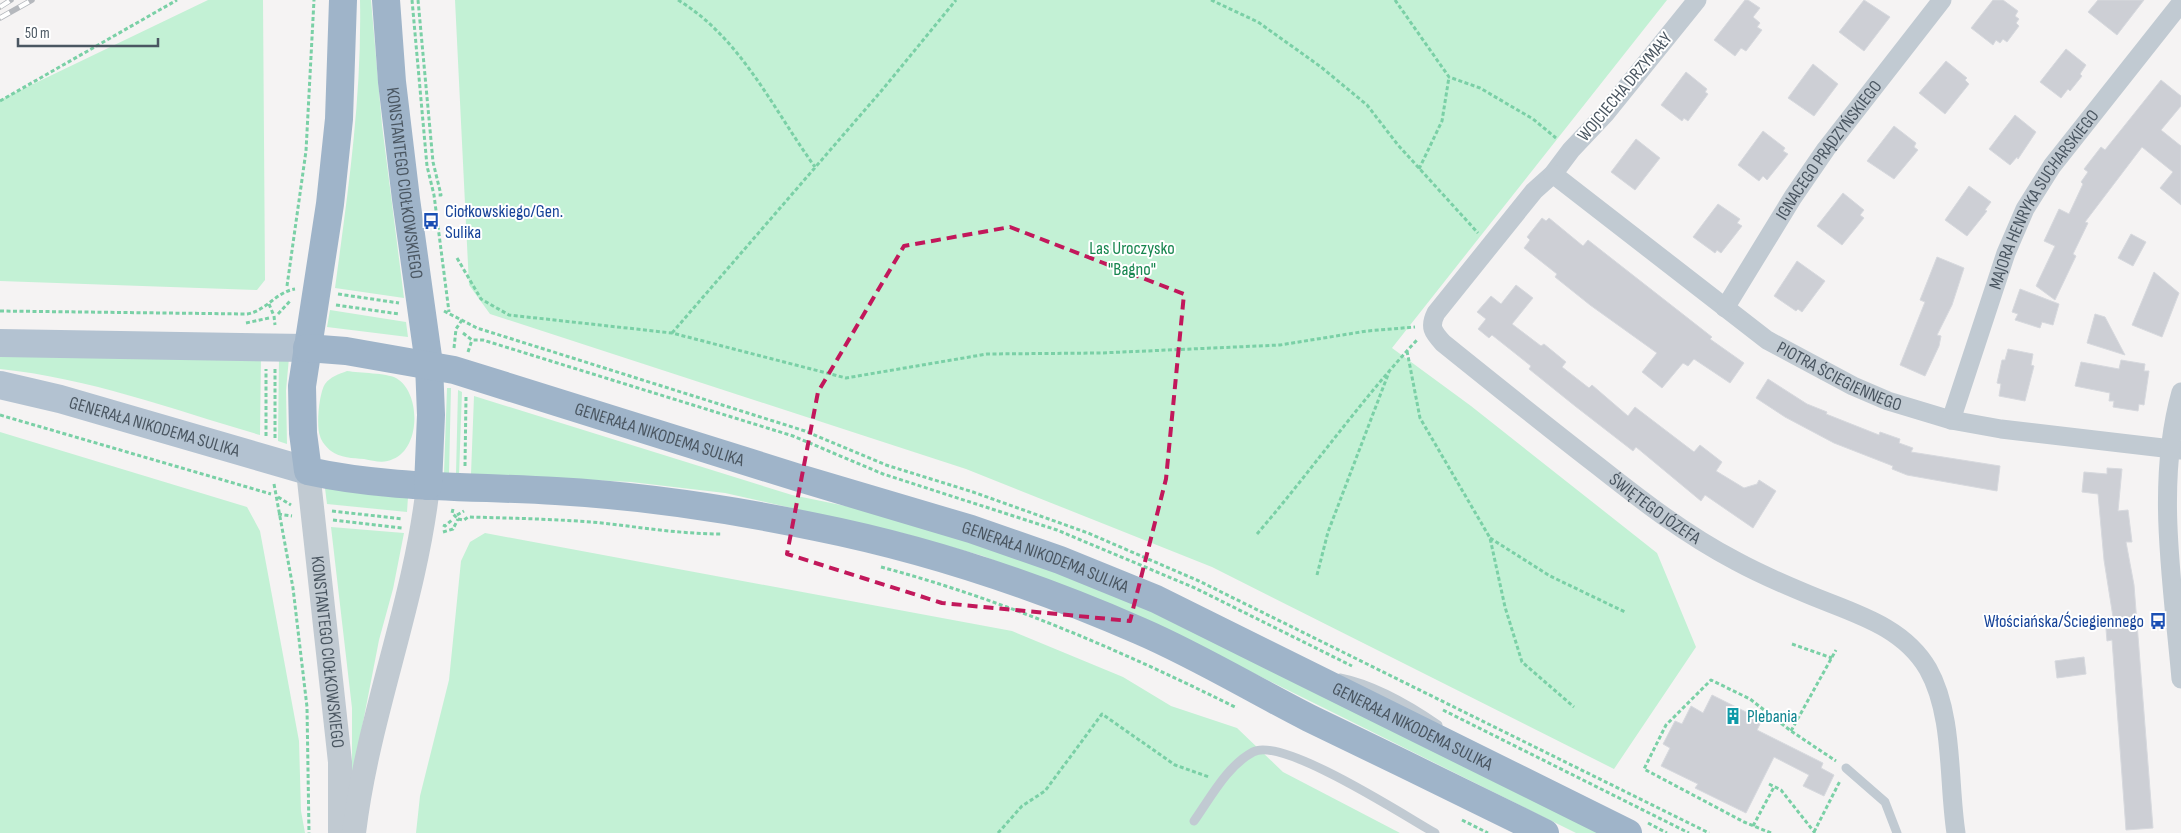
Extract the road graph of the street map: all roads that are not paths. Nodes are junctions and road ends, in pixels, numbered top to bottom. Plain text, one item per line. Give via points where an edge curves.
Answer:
1 (343, 0) edge
2 (386, 0) edge
3 (1697, 0) edge
4 (1942, 0) edge
5 (2181, 3) edge
6 (1553, 174) junction
7 (1725, 308) junction
8 (0, 343) edge
9 (306, 348) junction
10 (429, 364) junction
11 (0, 385) edge
12 (2181, 392) edge
13 (1951, 420) junction
14 (2176, 450) edge
15 (308, 471) junction
16 (428, 486) junction
17 (2181, 679) edge
18 (1846, 768) road end
19 (1194, 821) dead end
20 (340, 833) edge
21 (354, 833) edge
22 (1435, 833) edge
23 (1545, 833) edge
24 (1628, 833) edge
25 (1897, 833) edge
26 (1956, 833) edge

1 - 9 highway via 339,119 329,213
2 - 10 highway, KONSTANTEGO CIOŁKOWSKIEGO via 392,82
3 - 6 street, WOJCIECHA DRZYMAŁY
4 - 7 street, IGNACEGO PRĄDZYŃSKIEGO via 1826,149
5 - 13 street, MAJORA HENRYKA SUCHARSKIEGO via 2052,166 2025,209 2006,253
6 - 7 street, PIOTRA ŚCIEGIENNEGO
6 - 26 street, ŚWIĘTEGO JÓZEFA via 1534,191 1436,313 1431,325 1433,332 1640,499 1693,535 1784,584 1870,618 1910,646 1937,687 1943,711
7 - 13 street, PIOTRA ŚCIEGIENNEGO via 1767,340 1816,368 1888,401
8 - 9 main road
9 - 10 highway, GENERAŁA NIKODEMA SULIKA
9 - 15 highway via 302,386
10 - 16 highway, KONSTANTEGO CIOŁKOWSKIEGO
10 - 24 highway, GENERAŁA NIKODEMA SULIKA via 1016,544 1156,599
11 - 15 main road, GENERAŁA NIKODEMA SULIKA via 60,399
12 - 14 street
13 - 14 street, PIOTRA ŚCIEGIENNEGO
14 - 17 street via 2169,518
15 - 16 highway, GENERAŁA NIKODEMA SULIKA via 362,481
15 - 20 street, KONSTANTEGO CIOŁKOWSKIEGO via 340,762
16 - 21 street, KONSTANTEGO CIOŁKOWSKIEGO via 409,597 371,735
16 - 23 highway, GENERAŁA NIKODEMA SULIKA via 619,495 721,509 898,547 978,571 1140,631
18 - 25 lane via 1885,802
19 - 22 lane via 1236,765 1255,751 1277,751 1317,767

